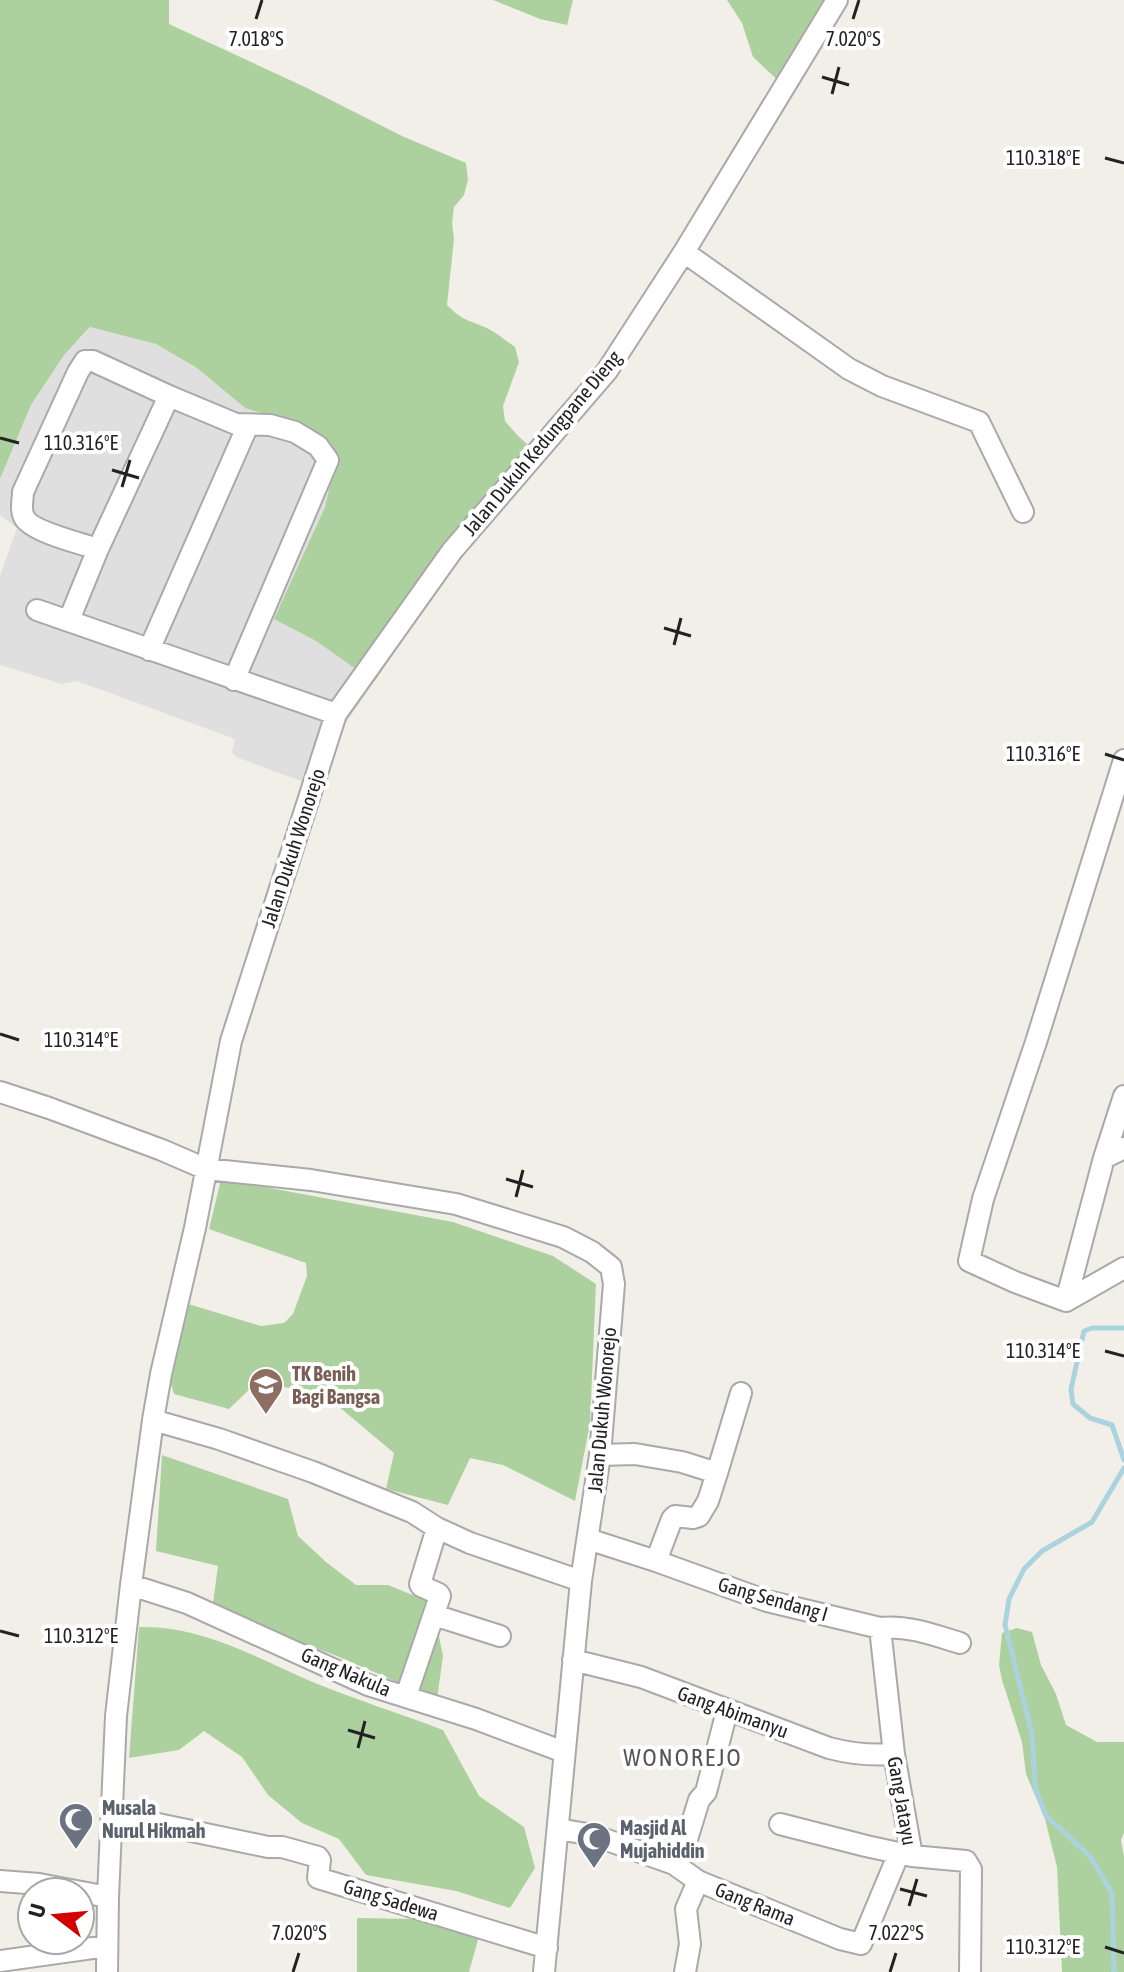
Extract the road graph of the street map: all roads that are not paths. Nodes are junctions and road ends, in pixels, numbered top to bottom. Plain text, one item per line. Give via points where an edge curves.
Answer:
1 (837, 0) edge
2 (684, 252) junction
3 (169, 396) junction
4 (248, 425) junction
5 (1023, 512) dead end
6 (98, 549) junction
7 (37, 610) dead end
8 (69, 620) junction
9 (149, 650) junction
10 (234, 680) junction
11 (336, 714) junction
12 (1124, 761) edge
13 (0, 1092) edge
14 (1124, 1096) edge
15 (1124, 1148) edge
16 (1104, 1158) junction
17 (206, 1169) junction
18 (1124, 1268) edge
19 (1066, 1301) junction
20 (741, 1393) dead end
21 (153, 1420) junction
22 (600, 1455) junction
23 (717, 1473) junction
24 (437, 1528) junction
25 (588, 1539) junction
26 (656, 1561) junction
27 (581, 1581) junction
28 (131, 1585) junction
29 (434, 1615) junction
30 (880, 1628) junction
31 (500, 1636) dead end
32 (960, 1643) dead end
33 (573, 1660) junction
34 (406, 1696) junction
35 (727, 1711) junction
36 (564, 1752) junction
37 (894, 1754) junction
38 (112, 1817) junction
39 (780, 1824) dead end
40 (558, 1829) junction
41 (905, 1854) junction
42 (674, 1864) junction
43 (0, 1881) edge
44 (698, 1881) junction
45 (108, 1897) junction
46 (107, 1946) junction
47 (547, 1948) junction
48 (0, 1961) edge
49 (107, 1972) edge
50 (544, 1972) edge
51 (685, 1972) edge
52 (970, 1972) edge

1 - 2 street, Jalan Dukuh Kedungpane Dieng
2 - 5 street via 849,369 979,422
2 - 11 street, Jalan Dukuh Kedungpane Dieng via 607,371 452,551
3 - 4 street
3 - 6 street
3 - 6 street via 93,361 85,361 78,372 23,492 22,512 34,527
4 - 9 street
4 - 10 street via 295,432 318,446 328,460
6 - 8 street
7 - 8 street
8 - 9 street
9 - 10 street
10 - 11 street
11 - 17 street, Jalan Dukuh Wonorejo via 231,1041
12 - 19 street via 983,1199 969,1261
13 - 17 street
14 - 16 street
15 - 16 street
16 - 19 street
17 - 21 street, Jalan Dukuh Wonorejo
17 - 22 street, Jalan Dukuh Wonorejo via 456,1204 563,1237 592,1252 611,1267 614,1284
18 - 19 street
20 - 23 street
21 - 24 street via 313,1472 412,1512
21 - 28 street, Jalan Dukuh Wonorejo
22 - 23 street via 635,1454
22 - 25 street, Jalan Dukuh Wonorejo
23 - 26 street via 701,1514 672,1519
24 - 27 street
24 - 29 street via 420,1584 440,1596
25 - 26 street, Gang Sendang I
25 - 27 street, Jalan Dukuh Wonorejo
26 - 30 street, Gang Sendang I via 767,1601
27 - 33 street, Jalan Dukuh Wonorejo
28 - 34 street, Gang Nakula via 187,1603 368,1685
28 - 38 street, Jalan Dukuh Wonorejo via 116,1716
29 - 31 street
29 - 34 street
30 - 32 street, Gang Sendang I via 914,1629
30 - 37 street, Gang Jatayu
33 - 35 street, Gang Abimanyu via 641,1677
33 - 36 street, Jalan Dukuh Wonorejo
34 - 36 street, Gang Nakula
35 - 37 street, Gang Abimanyu via 853,1755
35 - 42 street via 706,1792
36 - 40 street, Jalan Dukuh Wonorejo
37 - 41 street, Gang Jatayu
38 - 45 street, Jalan Dukuh Wonorejo
38 - 47 street, Gang Sadewa via 318,1857 318,1878
39 - 41 street
40 - 42 street, Gang Rama via 593,1835
40 - 47 street, Jalan Dukuh Wonorejo
41 - 44 street, Gang Rama via 861,1944
41 - 52 street, Gang Jatayu via 966,1861 971,1869
42 - 44 street, Gang Rama
43 - 45 street
44 - 51 street via 686,1909 690,1944
45 - 46 street, Jalan Dukuh Wonorejo
46 - 48 street
46 - 49 street, Jalan Dukuh Wonorejo
47 - 50 street, Jalan Dukuh Wonorejo

